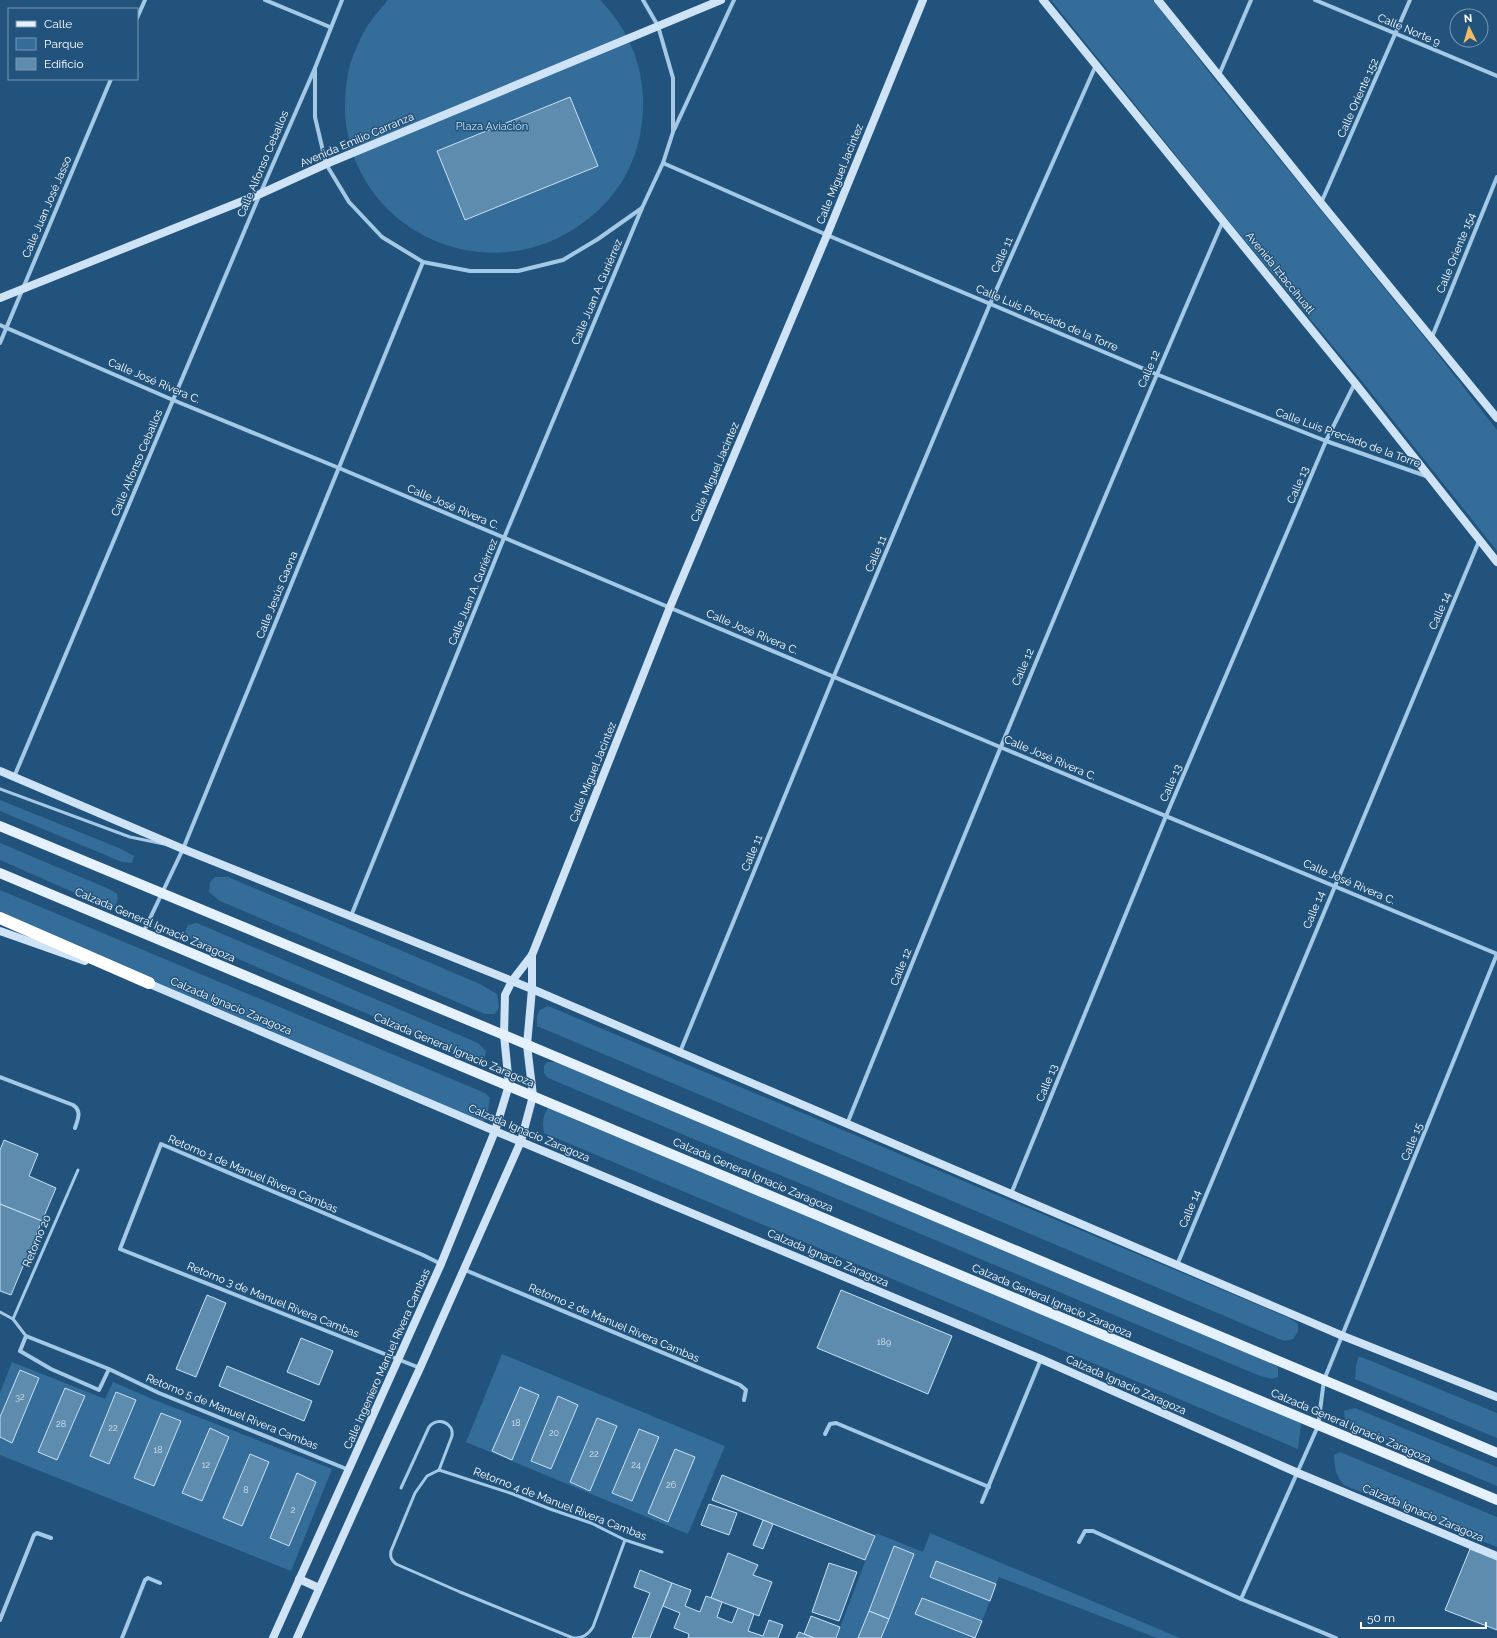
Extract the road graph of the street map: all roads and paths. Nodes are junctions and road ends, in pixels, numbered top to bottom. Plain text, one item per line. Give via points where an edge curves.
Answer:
1 (145, 0) edge
2 (265, 0) edge
3 (342, 0) edge
4 (643, 0) edge
5 (722, 0) edge
6 (734, 0) edge
7 (923, 0) edge
8 (1043, 0) edge
9 (1158, 0) edge
10 (1251, 0) edge
11 (1315, 0) edge
12 (1410, 0) edge
13 (138, 16) edge
14 (658, 26) junction
15 (330, 27) junction
16 (1396, 34) junction
17 (1096, 65) junction
18 (315, 68) junction
19 (1220, 76) junction
20 (1497, 76) edge
21 (111, 80) edge
22 (673, 132) junction
23 (663, 163) junction
24 (326, 164) junction
25 (1497, 177) edge
26 (260, 194) junction
27 (1321, 203) junction
28 (642, 208) junction
29 (1223, 220) junction
30 (827, 235) junction
31 (423, 262) junction
32 (23, 289) junction
33 (0, 298) edge
34 (990, 304) junction
35 (0, 325) edge
36 (6, 328) junction
37 (1432, 337) junction
38 (0, 343) edge
39 (1156, 374) junction
40 (1355, 383) junction
41 (173, 400) junction
42 (1497, 418) edge
43 (1326, 441) junction
44 (339, 468) junction
45 (1430, 478) junction
46 (504, 538) junction
47 (1479, 540) junction
48 (1497, 562) edge
49 (670, 607) junction
50 (834, 676) junction
51 (1000, 747) junction
52 (0, 771) edge
53 (14, 777) junction
54 (0, 789) edge
55 (1166, 816) junction
56 (0, 826) edge
57 (183, 849) junction
58 (0, 873) edge
59 (1334, 886) junction
60 (162, 893) junction
61 (351, 917) junction
62 (0, 918) edge
63 (0, 931) edge
64 (142, 934) junction
65 (1497, 954) edge
66 (532, 955) junction
67 (512, 981) junction
68 (149, 983) junction
69 (532, 989) junction
70 (504, 1035) junction
71 (527, 1045) junction
72 (680, 1053) junction
73 (0, 1077) edge
74 (509, 1085) junction
75 (533, 1096) junction
76 (847, 1124) junction
77 (75, 1128) dead end
78 (495, 1131) junction
79 (521, 1141) junction
80 (78, 1170) dead end
81 (1011, 1194) junction
82 (120, 1249) joint
83 (441, 1264) junction
84 (1177, 1265) junction
85 (464, 1270) junction
86 (0, 1312) edge
87 (13, 1319) junction
88 (26, 1336) junction
89 (1343, 1336) junction
90 (398, 1359) junction
91 (1041, 1360) junction
92 (420, 1368) junction
93 (109, 1369) junction
94 (1324, 1380) junction
95 (1497, 1397) edge
96 (744, 1400) dead end
97 (1318, 1426) junction
98 (824, 1434) dead end
99 (1497, 1452) edge
100 (349, 1470) junction
101 (439, 1470) junction
102 (1298, 1473) junction
103 (989, 1487) junction
104 (401, 1488) dead end
105 (1497, 1500) edge
106 (982, 1502) dead end
107 (51, 1538) dead end
108 (625, 1540) junction
109 (1079, 1542) dead end
110 (662, 1552) dead end
111 (1497, 1556) edge
112 (299, 1579) junction
113 (160, 1583) dead end
114 (320, 1588) junction
115 (1241, 1599) junction
116 (0, 1620) edge
117 (122, 1638) edge
118 (273, 1638) edge
119 (297, 1638) edge
120 (1336, 1638) edge

1 - 13 street
2 - 15 street
3 - 15 street, Calle Alfonso Ceballos
4 - 14 street
5 - 14 main road, Avenida Emilio Carranza
6 - 22 street
7 - 30 main road, Calle Miguel Jacintez
8 - 17 main road, Avenida Iztaccíhuatl
9 - 19 main road
10 - 19 street
11 - 16 street, Calle Norte 9
12 - 16 street, Calle Oriente 152
14 - 22 street via 673,78
14 - 24 main road, Avenida Emilio Carranza
15 - 18 street, Calle Alfonso Ceballos
16 - 20 street, Calle Norte 9
16 - 27 street, Calle Oriente 152
17 - 29 main road, Avenida Iztaccíhuatl
17 - 34 street, Calle 11
18 - 24 street via 315,117
18 - 26 street, Calle Alfonso Ceballos
19 - 27 main road
21 - 32 street, Calle Juan José Jasso
22 - 23 street, Calle Juan A. Guriérrez
23 - 28 street, Calle Juan A. Guriérrez
23 - 30 street, Calle Luis Preciado de la Torre
24 - 26 main road, Avenida Emilio Carranza
24 - 31 street via 349,202 382,237
25 - 37 street, Calle Oriente 154
26 - 32 main road, Avenida Emilio Carranza
26 - 41 street, Calle Alfonso Ceballos
27 - 37 main road
28 - 31 street via 563,260 518,271 470,271
28 - 46 street, Calle Juan A. Guriérrez
29 - 39 street, Calle 12
29 - 40 main road, Avenida Iztaccíhuatl
30 - 34 street, Calle Luis Preciado de la Torre
30 - 49 main road, Calle Miguel Jacintez
31 - 44 street, Calle Jesús Gaona
32 - 33 main road, Avenida Emilio Carranza
32 - 36 street, Calle Juan José Jasso
34 - 39 street, Calle Luis Preciado de la Torre
34 - 50 street, Calle 11
35 - 36 street, Calle José Rivera C.
36 - 38 street, Calle Juan José Jasso
36 - 41 street, Calle José Rivera C.
37 - 42 main road
39 - 43 street, Calle Luis Preciado de la Torre
39 - 51 street, Calle 12
40 - 43 street, Calle 13
40 - 45 main road, Avenida Iztaccíhuatl
41 - 44 street, Calle José Rivera C.
41 - 53 street, Calle Alfonso Ceballos
43 - 45 street, Calle Luis Preciado de la Torre
43 - 55 street, Calle 13
44 - 46 street, Calle José Rivera C.
44 - 57 street, Calle Jesús Gaona
45 - 47 main road, Avenida Iztaccíhuatl
46 - 49 street, Calle José Rivera C.
46 - 61 street, Calle Juan A. Guriérrez
47 - 48 main road, Avenida Iztaccíhuatl
47 - 59 street, Calle 14
49 - 50 street, Calle José Rivera C.
49 - 66 main road, Calle Miguel Jacintez
50 - 51 street, Calle José Rivera C.
50 - 72 street, Calle 11
51 - 55 street, Calle José Rivera C.
51 - 76 street, Calle 12
52 - 53 main road
53 - 57 main road
54 - 57 lane via 130,837
55 - 59 street, Calle José Rivera C.
55 - 81 street, Calle 13
56 - 60 main road
57 - 60 street, Calle Jesús Gaona
57 - 61 main road
58 - 64 main road, Calzada General Ignacio Zaragoza
59 - 65 street, Calle José Rivera C.
59 - 84 street, Calle 14
60 - 64 street, Calle Jesús Gaona
60 - 70 main road
61 - 67 main road
62 - 68 highway
63 - 68 main road
64 - 74 main road, Calzada General Ignacio Zaragoza
65 - 89 street, Calle 15
66 - 67 main road, Calle Miguel Jacintez
66 - 69 main road, Calle Miguel Jacintez
67 - 69 main road
67 - 70 main road, Calle Miguel Jacintez via 505,995
68 - 78 main road, Calzada Ignacio Zaragoza
69 - 71 main road, Calle Miguel Jacintez
69 - 72 main road
70 - 71 main road
70 - 74 main road, Calle Miguel Jacintez
71 - 75 main road, Calle Miguel Jacintez
71 - 94 main road
72 - 76 main road
73 - 77 street via 73,1105 79,1113
74 - 75 main road, Calzada General Ignacio Zaragoza
74 - 78 main road, Calle Ingeniero Manuel Rivera Cambas
75 - 79 main road
75 - 97 main road, Calzada General Ignacio Zaragoza
76 - 81 main road
78 - 79 main road, Calzada Ignacio Zaragoza
78 - 83 main road, Calle Ingeniero Manuel Rivera Cambas
79 - 85 main road
79 - 91 main road, Calzada Ignacio Zaragoza
80 - 87 lane, Retorno 20
81 - 84 main road
82 - 83 street, Retorno 1 de Manuel Rivera Cambas via 161,1144
82 - 90 street, Retorno 3 de Manuel Rivera Cambas
83 - 90 main road, Calle Ingeniero Manuel Rivera Cambas
84 - 89 main road
85 - 92 main road
85 - 96 street, Retorno 2 de Manuel Rivera Cambas via 740,1385 746,1390
86 - 87 lane
87 - 88 lane
88 - 93 street, Retorno 5 de Manuel Rivera Cambas
88 - 93 street via 20,1351 51,1369 99,1390
89 - 94 street, Calle 15
89 - 95 main road
90 - 92 street, Retorno 3 de Manuel Rivera Cambas
90 - 100 main road, Calle Ingeniero Manuel Rivera Cambas
91 - 102 main road, Calzada Ignacio Zaragoza
91 - 103 street
92 - 114 main road
93 - 100 street, Retorno 5 de Manuel Rivera Cambas via 159,1393
94 - 97 street, Calle 15
94 - 99 main road
97 - 102 street, Calle 15
97 - 105 main road, Calzada General Ignacio Zaragoza
98 - 103 street via 830,1424 836,1423
100 - 112 main road, Calle Ingeniero Manuel Rivera Cambas
101 - 104 lane via 453,1431 447,1423 437,1421 432,1422
101 - 108 lane, Retorno 4 de Manuel Rivera Cambas via 485,1484 590,1523
101 - 108 lane via 427,1476 414,1493 391,1551 392,1561 460,1592 574,1638 586,1636 593,1628
102 - 111 main road, Calzada Ignacio Zaragoza
102 - 115 street, Calle 15
103 - 106 street
107 - 116 street via 39,1533 34,1535
108 - 110 lane, Retorno 4 de Manuel Rivera Cambas
109 - 115 street via 1085,1531 1093,1531
112 - 114 main road
112 - 118 main road, Calle Ingeniero Manuel Rivera Cambas
113 - 117 street via 148,1578 145,1580
114 - 119 main road
115 - 120 street

